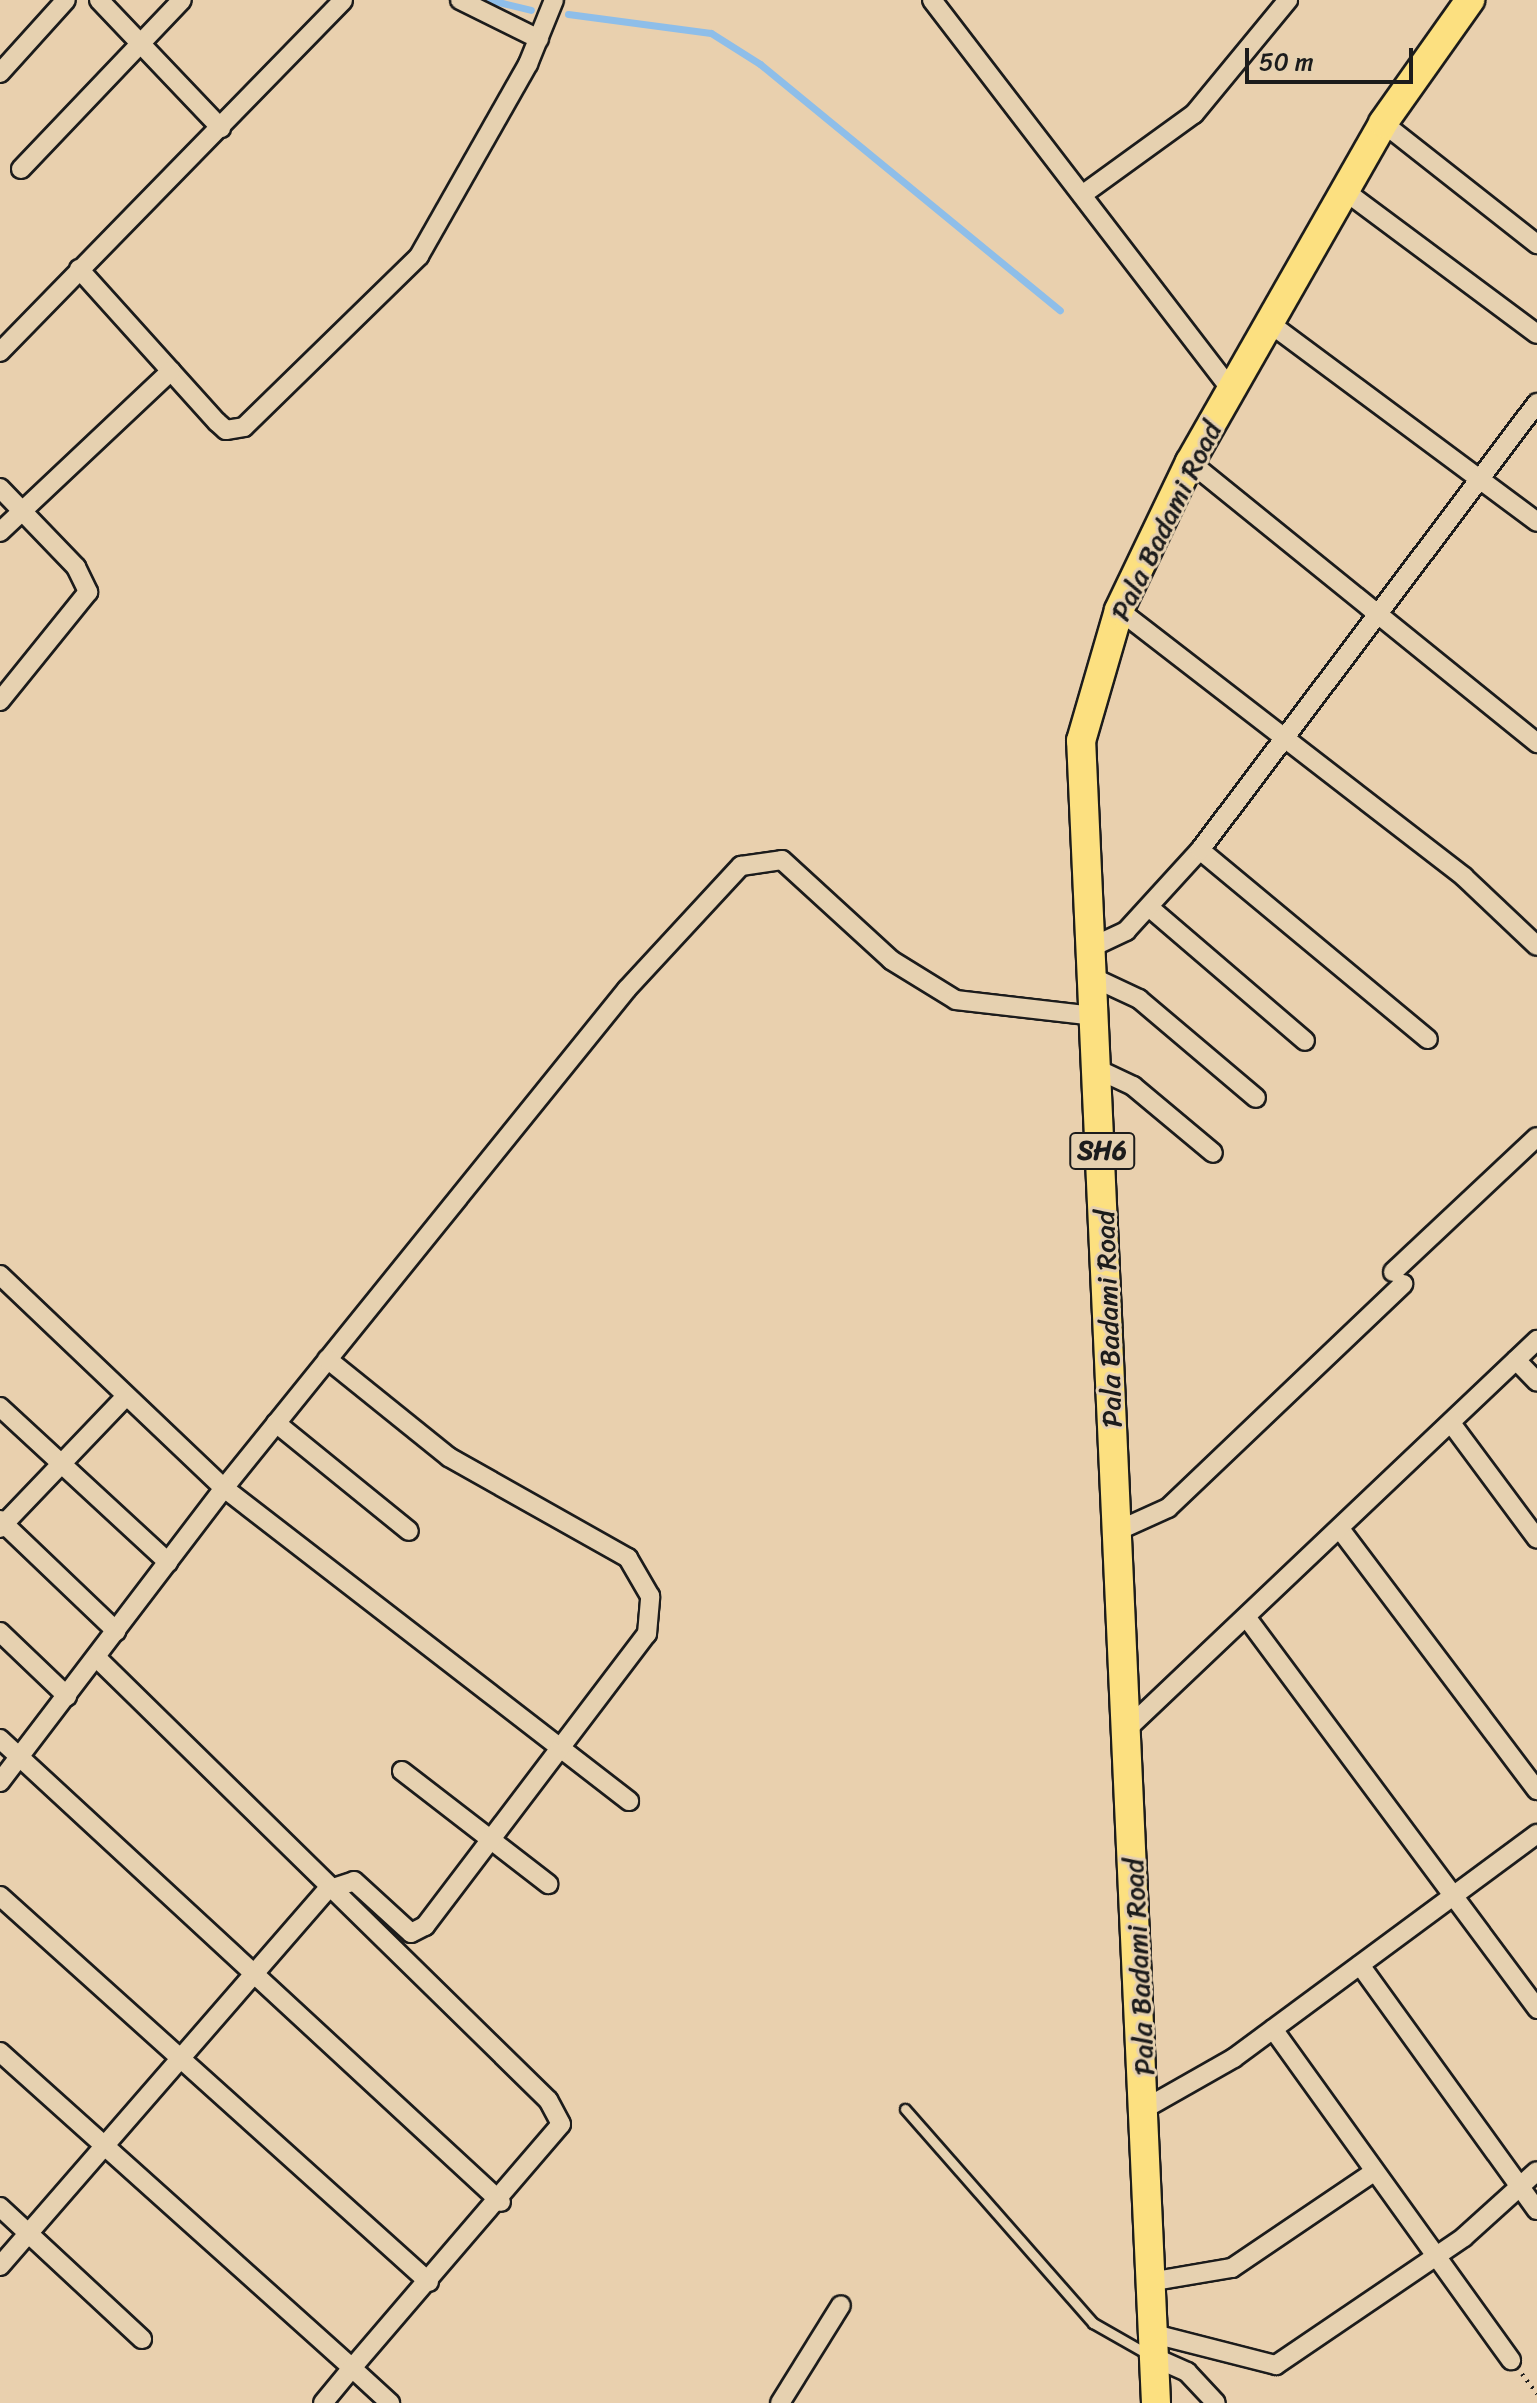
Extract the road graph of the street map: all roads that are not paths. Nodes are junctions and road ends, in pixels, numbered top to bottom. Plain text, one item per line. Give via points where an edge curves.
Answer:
1 (66, 0) edge
2 (99, 0) edge
3 (182, 0) edge
4 (343, 0) edge
5 (460, 0) edge
6 (554, 0) edge
7 (932, 0) edge
8 (1288, 0) edge
9 (1470, 0) edge
10 (539, 39) junction
11 (142, 43) junction
12 (0, 73) edge
13 (1383, 123) junction
14 (221, 128) junction
15 (21, 169) dead end
16 (1345, 191) junction
17 (1082, 195) junction
18 (1537, 244) edge
19 (79, 269) junction
20 (1268, 322) junction
21 (1537, 334) edge
22 (4, 339) edge
23 (171, 371) junction
24 (1231, 390) junction
25 (1537, 403) edge
26 (1190, 462) junction
27 (1482, 477) junction
28 (0, 488) edge
29 (22, 511) junction
30 (1537, 522) edge
31 (0, 532) edge
32 (1119, 610) junction
33 (1383, 611) junction
34 (0, 701) edge
35 (1287, 739) junction
36 (1537, 743) edge
37 (1200, 850) junction
38 (1150, 908) junction
39 (1537, 946) edge
40 (1092, 947) junction
41 (1094, 978) junction
42 (1095, 1016) junction
43 (1428, 1039) dead end
44 (1305, 1041) dead end
45 (1099, 1070) junction
46 (1256, 1098) dead end
47 (1537, 1137) edge
48 (1213, 1153) dead end
49 (1, 1278) edge
50 (1537, 1340) edge
51 (327, 1359) junction
52 (1516, 1360) junction
53 (1537, 1382) edge
54 (126, 1396) junction
55 (0, 1407) edge
56 (276, 1423) junction
57 (1451, 1423) junction
58 (61, 1464) junction
59 (224, 1488) junction
60 (1, 1524) edge
61 (1340, 1529) junction
62 (409, 1531) dead end
63 (1117, 1531) junction
64 (1537, 1539) edge
65 (168, 1562) junction
66 (1247, 1618) junction
67 (116, 1631) junction
68 (0, 1632) edge
69 (96, 1657) junction
70 (67, 1696) junction
71 (1126, 1730) junction
72 (0, 1739) edge
73 (559, 1747) junction
74 (19, 1757) junction
75 (402, 1771) dead end
76 (0, 1782) edge
77 (1537, 1790) edge
78 (629, 1801) dead end
79 (1537, 1834) edge
80 (491, 1838) junction
81 (548, 1884) dead end
82 (327, 1890) junction
83 (0, 1896) edge
84 (1453, 1897) junction
85 (1360, 1965) junction
86 (252, 1975) junction
87 (1537, 2009) edge
88 (1273, 2029) junction
89 (0, 2052) edge
90 (178, 2059) junction
91 (1146, 2108) junction
92 (905, 2109) dead end
93 (103, 2143) junction
94 (1537, 2171) edge
95 (1374, 2172) junction
96 (1520, 2188) junction
97 (501, 2202) junction
98 (0, 2207) edge
99 (1537, 2210) edge
100 (28, 2233) junction
101 (1437, 2257) junction
102 (0, 2266) edge
103 (1155, 2281) junction
104 (429, 2282) junction
105 (841, 2305) dead end
106 (142, 2339) dead end
107 (1158, 2347) junction
108 (1511, 2360) dead end
109 (352, 2368) junction
110 (323, 2403) edge
111 (390, 2403) edge
112 (780, 2403) edge
113 (1156, 2403) edge
114 (1216, 2403) edge

1 - 12 street
2 - 11 street
3 - 11 street
4 - 14 street
5 - 10 street
6 - 10 street
7 - 17 street
8 - 17 street via 1194,114
9 - 13 main road, Pala Badami Road / SH6
10 - 23 street via 419,256 244,427 226,430
11 - 14 street
11 - 15 street
13 - 16 main road, Pala Badami Road / SH6
13 - 18 street
14 - 19 street
16 - 20 main road, Pala Badami Road / SH6
16 - 21 street
17 - 24 street
19 - 22 street
19 - 23 street
20 - 24 main road, Pala Badami Road / SH6
20 - 27 street
23 - 29 street
24 - 26 main road, Pala Badami Road / SH6
25 - 27 street
26 - 32 main road, Pala Badami Road / SH6
26 - 33 street
27 - 30 street
27 - 33 street
28 - 29 street
29 - 31 street
29 - 34 street via 76,567 88,592
32 - 35 street
32 - 40 main road, Pala Badami Road / SH6 via 1081,741
33 - 35 street
33 - 36 street
35 - 37 street
35 - 39 street via 1464,877
37 - 38 street
37 - 43 street
38 - 40 street via 1126,931
38 - 44 street
40 - 41 main road, Pala Badami Road / SH6
41 - 42 main road, Pala Badami Road / SH6
41 - 46 street via 1139,999
42 - 45 main road, Pala Badami Road / SH6
42 - 51 street via 956,1000 891,960 782,860 741,866 627,989
45 - 48 street via 1133,1086
45 - 63 main road, Pala Badami Road / SH6
47 - 63 street via 1168,1508
49 - 54 street
50 - 52 street
51 - 56 street
51 - 73 street via 449,1457 615,1547 640,1573 653,1615 647,1634
52 - 53 street
52 - 57 street
54 - 58 street
54 - 59 street
55 - 58 street
56 - 59 street
56 - 62 street
57 - 61 street
57 - 64 street
58 - 60 street
58 - 65 street
59 - 65 street
59 - 73 street
60 - 67 street
61 - 66 street
61 - 77 street
63 - 71 main road, Pala Badami Road / SH6
65 - 67 street
66 - 71 street
66 - 84 street
67 - 69 street
68 - 70 street
69 - 70 street
69 - 82 street
70 - 74 street
71 - 91 main road, Pala Badami Road / SH6
72 - 74 street
73 - 78 street
73 - 80 street
74 - 76 street
74 - 86 street
75 - 80 street
79 - 84 street
80 - 81 street
80 - 82 street via 419,1932 411,1933 354,1881
82 - 86 street
82 - 97 street via 558,2111 559,2134
83 - 90 street
84 - 85 street
84 - 87 street
85 - 88 street
85 - 96 street
86 - 90 street
86 - 97 street
88 - 91 street
88 - 95 street
89 - 93 street
90 - 93 street
90 - 104 street
91 - 103 main road, Pala Badami Road / SH6
92 - 107 lane via 1093,2323 1116,2343
93 - 100 street
93 - 109 street
94 - 96 street
95 - 101 street
95 - 103 street via 1232,2268
96 - 99 street
96 - 101 street
97 - 104 street
98 - 100 street
100 - 102 street
100 - 106 street
101 - 107 street via 1276,2365
101 - 108 street
103 - 107 main road, Pala Badami Road / SH6
104 - 109 street
105 - 112 street
107 - 113 main road, Pala Badami Road / SH6
107 - 114 street
109 - 110 street
109 - 111 street

